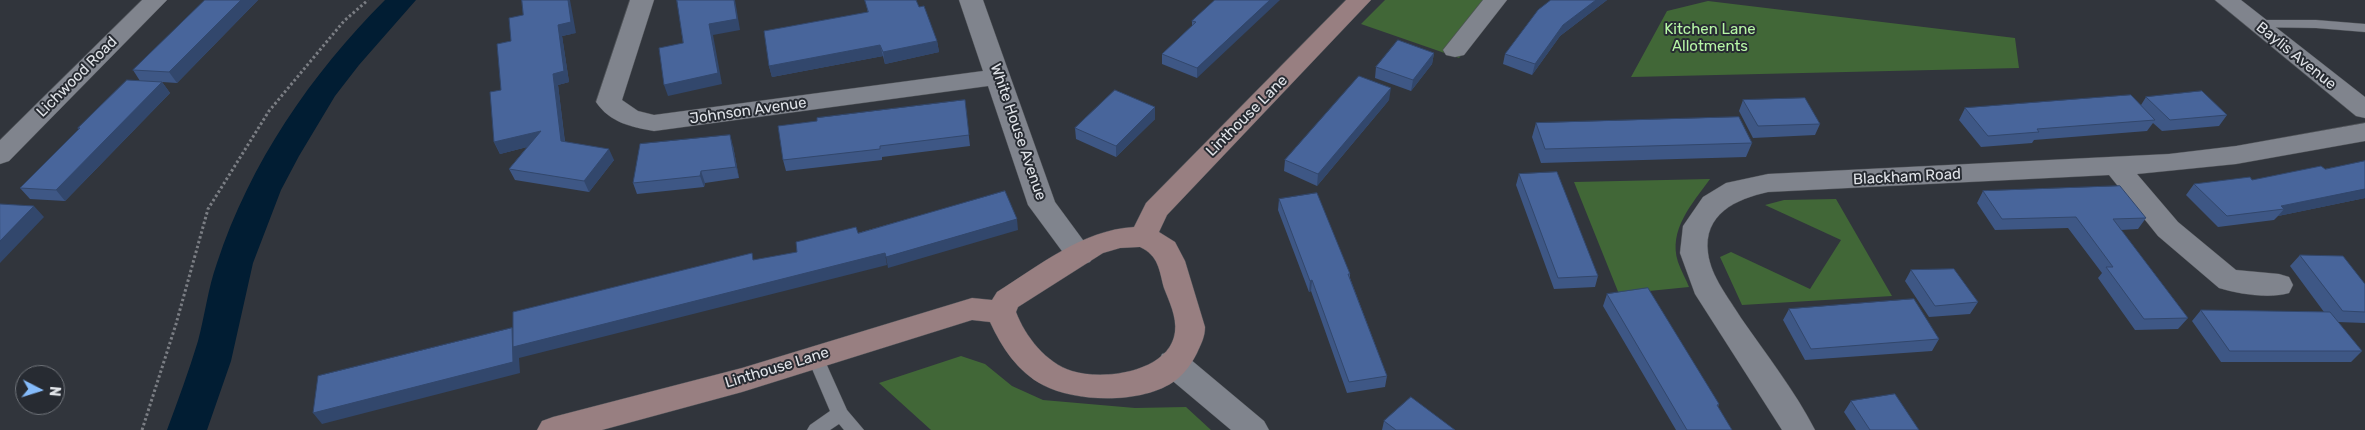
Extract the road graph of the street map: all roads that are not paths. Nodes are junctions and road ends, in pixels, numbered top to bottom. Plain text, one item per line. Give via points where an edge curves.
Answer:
1 (155, 0) edge
2 (642, 0) edge
3 (1359, 0) edge
4 (1495, 0) edge
5 (2227, 0) edge
6 (976, 2) edge
7 (2256, 24) junction
8 (2365, 28) edge
9 (1455, 50) dead end
10 (999, 78) junction
11 (2365, 110) edge
12 (2365, 132) edge
13 (0, 155) edge
14 (2117, 167) junction
15 (1142, 237) junction
16 (1080, 255) junction
17 (2279, 285) dead end
18 (1001, 312) junction
19 (815, 357) junction
20 (1173, 363) junction
21 (840, 414) junction
22 (553, 430) edge
23 (816, 430) edge
24 (855, 430) edge
25 (1253, 430) edge
26 (1799, 430) edge

1 - 13 street, Lichwood Road
2 - 10 street, Johnson Avenue via 609,102 630,118 654,123
3 - 15 street, Linthouse Lane via 1156,210
4 - 9 street
5 - 7 street, Baylis Avenue
6 - 10 street, White House Avenue
7 - 8 lane
7 - 11 street, Baylis Avenue
10 - 16 street, White House Avenue via 1042,205
12 - 14 street, Blackham Road via 2236,155
14 - 17 street via 2168,229 2229,280
14 - 26 street, Blackham Road via 1768,183 1736,190 1713,204 1697,226 1694,253 1705,286
15 - 16 street via 1120,238 1093,246
15 - 20 street via 1158,243 1169,253 1188,320 1187,342
16 - 18 street via 1007,300
18 - 19 street, Linthouse Lane via 972,309
18 - 20 street via 1016,342 1038,366 1063,381 1092,386 1145,381 1164,372
19 - 21 lane
19 - 22 street, Linthouse Lane via 742,380
20 - 25 street
21 - 23 lane
21 - 24 lane

